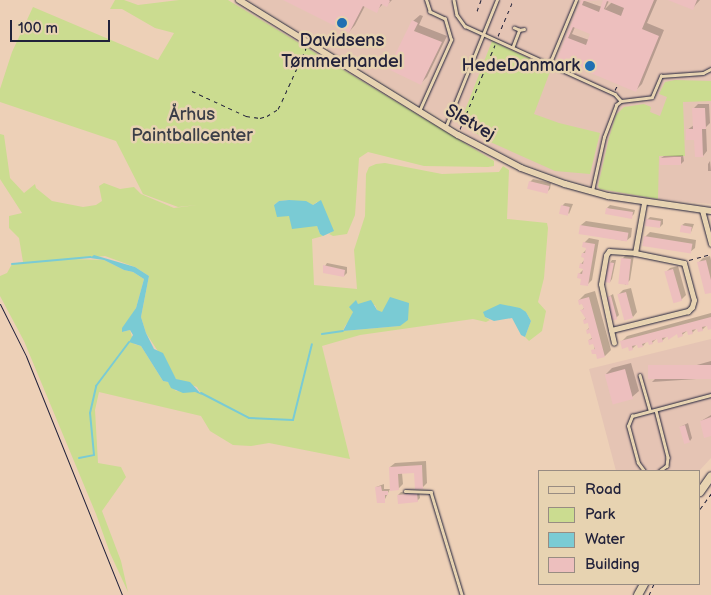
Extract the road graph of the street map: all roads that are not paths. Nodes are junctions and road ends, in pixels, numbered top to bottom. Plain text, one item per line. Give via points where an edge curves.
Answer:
1 (239, 0) edge
2 (426, 0) edge
3 (454, 0) edge
4 (497, 0) edge
5 (576, 0) edge
6 (514, 28) dead end
7 (524, 29) dead end
8 (519, 30) junction
9 (483, 34) junction
10 (513, 46) junction
11 (549, 65) junction
12 (711, 69) edge
13 (621, 101) junction
14 (419, 111) junction
15 (445, 127) junction
16 (592, 192) junction
17 (644, 203) junction
18 (702, 210) junction
19 (711, 211) edge
20 (711, 244) edge
21 (635, 253) junction
22 (611, 330) junction
23 (614, 343) dead end
24 (640, 375) dead end
25 (711, 395) edge
26 (656, 410) junction
27 (650, 411) junction
28 (643, 470) edge
29 (666, 470) edge
30 (711, 476) edge
31 (711, 483) edge
32 (406, 491) dead end
33 (701, 492) edge
34 (701, 493) edge
35 (462, 595) edge

1 - 14 street, Sletvej
2 - 14 lane via 430,12 445,19 451,40
3 - 9 lane via 462,23
4 - 9 lane
5 - 11 lane
6 - 8 lane
7 - 8 lane
8 - 10 lane
9 - 10 lane
9 - 15 lane
10 - 11 lane
11 - 13 lane via 614,93
12 - 13 lane via 702,73 661,76 652,97
13 - 16 lane via 616,105 604,137
14 - 15 street, Sletvej
15 - 16 street, Sletvej via 521,168
16 - 17 street, Sletvej
17 - 18 street, Sletvej
17 - 21 street
18 - 19 street, Sletvej
18 - 20 street
21 - 22 street via 614,250 606,255 601,291
21 - 22 street via 684,263 694,300 692,307 688,311
22 - 23 street
24 - 27 lane
25 - 26 lane
26 - 27 lane
26 - 29 lane via 667,454
27 - 28 lane via 629,420 638,463
30 - 33 main road
31 - 34 main road
32 - 35 lane via 431,492

